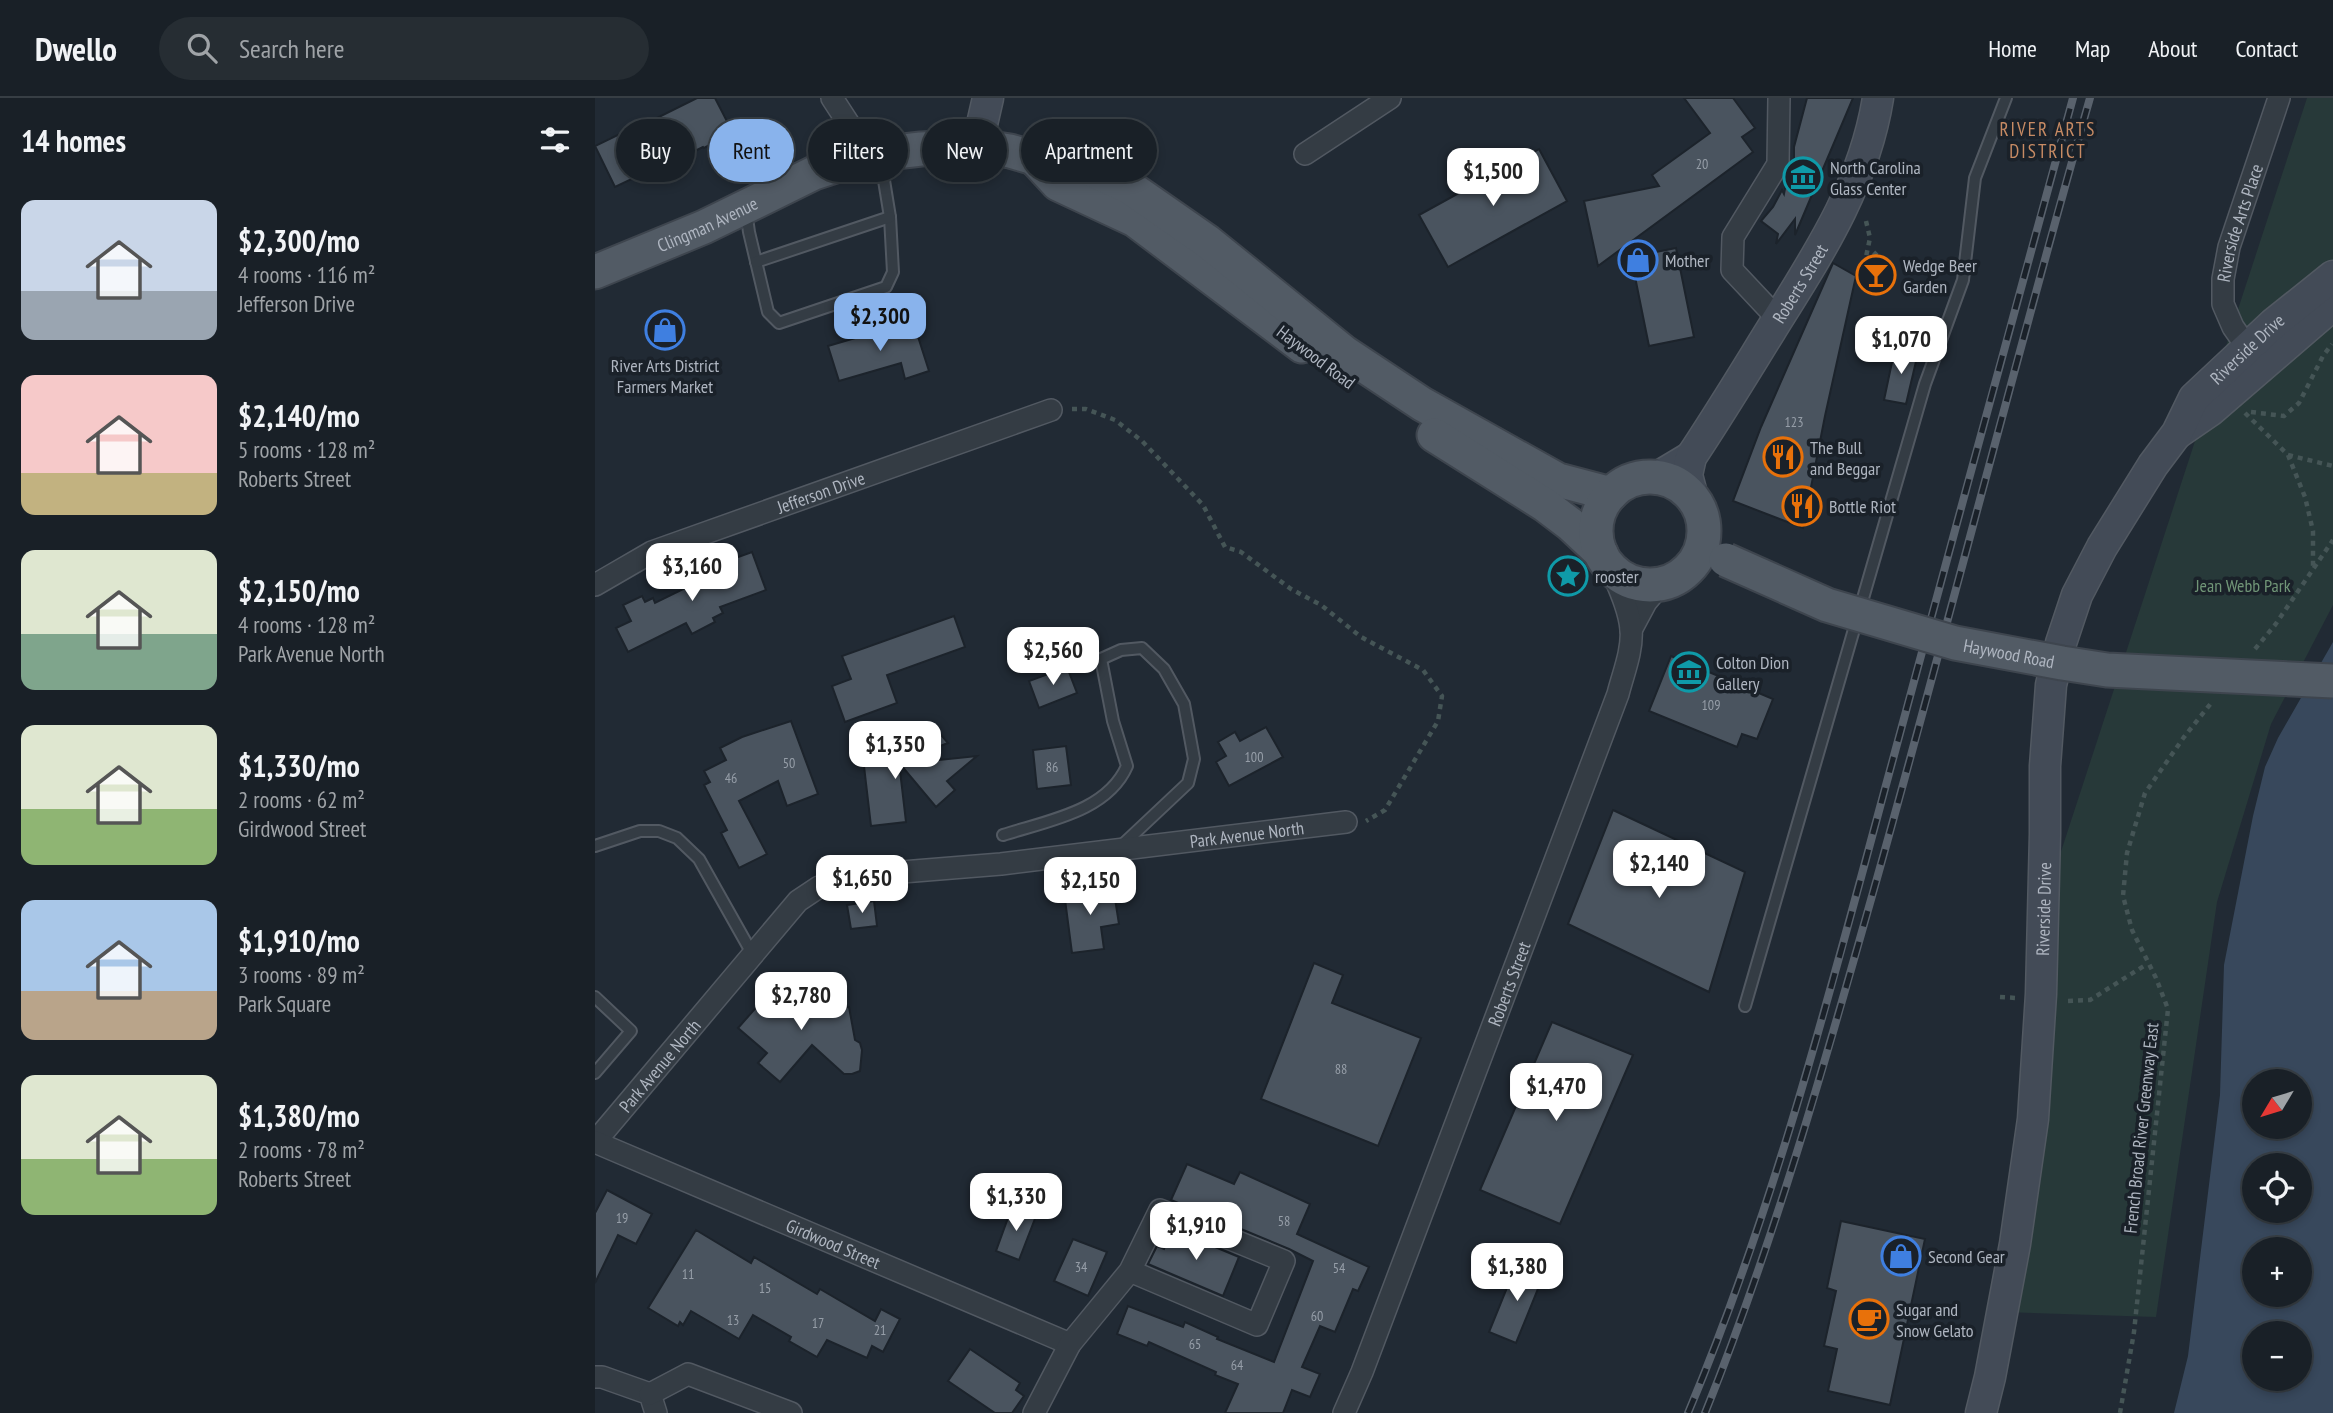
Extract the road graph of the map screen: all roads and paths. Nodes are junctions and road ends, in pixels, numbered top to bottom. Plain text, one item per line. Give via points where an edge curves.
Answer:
1 (832, 98) edge
2 (988, 98) edge
3 (1390, 98) edge
4 (1779, 98) edge
5 (1878, 98) edge
6 (2007, 98) edge
7 (2280, 98) edge
8 (848, 119) edge
9 (983, 119) edge
10 (1007, 151) edge
11 (1305, 154) dead end
12 (808, 176) edge
13 (882, 182) edge
14 (745, 207) junction
15 (890, 217) junction
16 (1866, 221) dead end
17 (756, 262) junction
18 (595, 272) edge
19 (2333, 276) edge
20 (1878, 278) dead end
21 (2333, 305) edge
22 (1777, 319) junction
23 (2333, 342) edge
24 (2247, 347) junction
25 (1338, 361) junction
26 (1051, 410) joint
27 (2177, 433) junction
28 (2288, 456) junction
29 (1691, 457) junction
30 (2333, 466) edge
31 (1655, 478) junction
32 (1611, 494) junction
33 (1693, 498) junction
34 (2333, 540) edge
35 (1714, 554) junction
36 (1605, 560) junction
37 (2313, 569) junction
38 (1661, 584) junction
39 (595, 585) edge
40 (1631, 629) junction
41 (2250, 655) dead end
42 (2333, 681) edge
43 (2217, 696) dead end
44 (1346, 822) joint
45 (1003, 835) dead end
46 (595, 846) edge
47 (1115, 851) junction
48 (753, 955) junction
49 (2147, 964) junction
50 (595, 997) edge
51 (2065, 1001) dead end
52 (1745, 1006) dead end
53 (595, 1073) edge
54 (595, 1142) edge
55 (1130, 1271) junction
56 (1070, 1344) junction
57 (595, 1377) edge
58 (653, 1403) edge
59 (791, 1413) edge
60 (1034, 1413) edge
61 (1344, 1413) edge
62 (1981, 1413) edge
63 (2120, 1413) edge

1 - 8 street
2 - 9 main road
3 - 11 street
4 - 22 street via 1778,164 1733,237 1732,270
5 - 22 main road, Roberts Street via 1855,181 1830,235
6 - 52 lane via 1975,178 1963,280 1925,384
7 - 24 street, Riverside Arts Place via 2229,247 2223,279 2223,304
10 - 25 main road, Haywood Road via 1056,158 1129,187 1207,242
12 - 14 main road, Clingman Avenue
13 - 15 lane
14 - 17 lane
14 - 18 main road, Clingman Avenue
15 - 17 lane
15 - 17 lane via 893,272 886,287 779,323 768,312
16 - 20 path via 1870,237 1864,266 1877,253
19 - 24 main road, Riverside Drive
21 - 27 main road, Riverside Drive via 2210,411
22 - 29 main road, Roberts Street
23 - 28 path via 2299,403 2284,416 2243,411
24 - 27 main road, Riverside Drive via 2194,398
25 - 32 main road, Haywood Road via 1558,480
25 - 36 main road, Haywood Road via 1358,389 1545,505
26 - 39 street, Jefferson Drive via 652,552
26 - 44 path via 1086,409 1115,420 1142,441 1203,505 1225,547 1241,552 1361,637 1423,670 1436,687 1442,696 1438,721 1385,810 1356,827
27 - 62 main road, Riverside Drive via 2130,501 2077,595 2051,685 2033,1119 2015,1244
28 - 30 path
28 - 37 path via 2313,531
29 - 31 main road, Roberts Street
29 - 33 main road via 1687,475
31 - 32 main road via 1632,481
31 - 33 main road via 1676,484
32 - 36 main road via 1597,522
33 - 35 main road
34 - 37 path
35 - 38 main road
35 - 42 main road, Haywood Road, bridge via 1827,605 1955,643 2107,670
36 - 38 main road via 1633,582
36 - 40 street, Roberts Street via 1622,595
37 - 41 path
38 - 40 street, Roberts Street
40 - 61 street, Roberts Street via 1618,694
43 - 49 path, French Broad River Greenway East via 2145,793 2127,853 2123,897
44 - 47 street, Park Avenue North
45 - 47 lane via 1077,810 1107,794 1122,777 1127,766 1101,659 1121,650 1142,648 1164,669 1184,704 1194,759 1188,783
46 - 48 lane via 640,831 659,831 677,838 699,859
47 - 48 street, Park Avenue North via 831,882 798,901
48 - 54 street, Park Avenue North
49 - 51 path via 2090,1000
49 - 63 path, French Broad River Greenway East via 2168,1009 2134,1332
50 - 53 lane via 631,1031
54 - 56 street, Girdwood Street
55 - 55 street via 1258,1325 1284,1261 1160,1210
55 - 56 street
56 - 60 street
57 - 58 street
58 - 59 street via 688,1374

